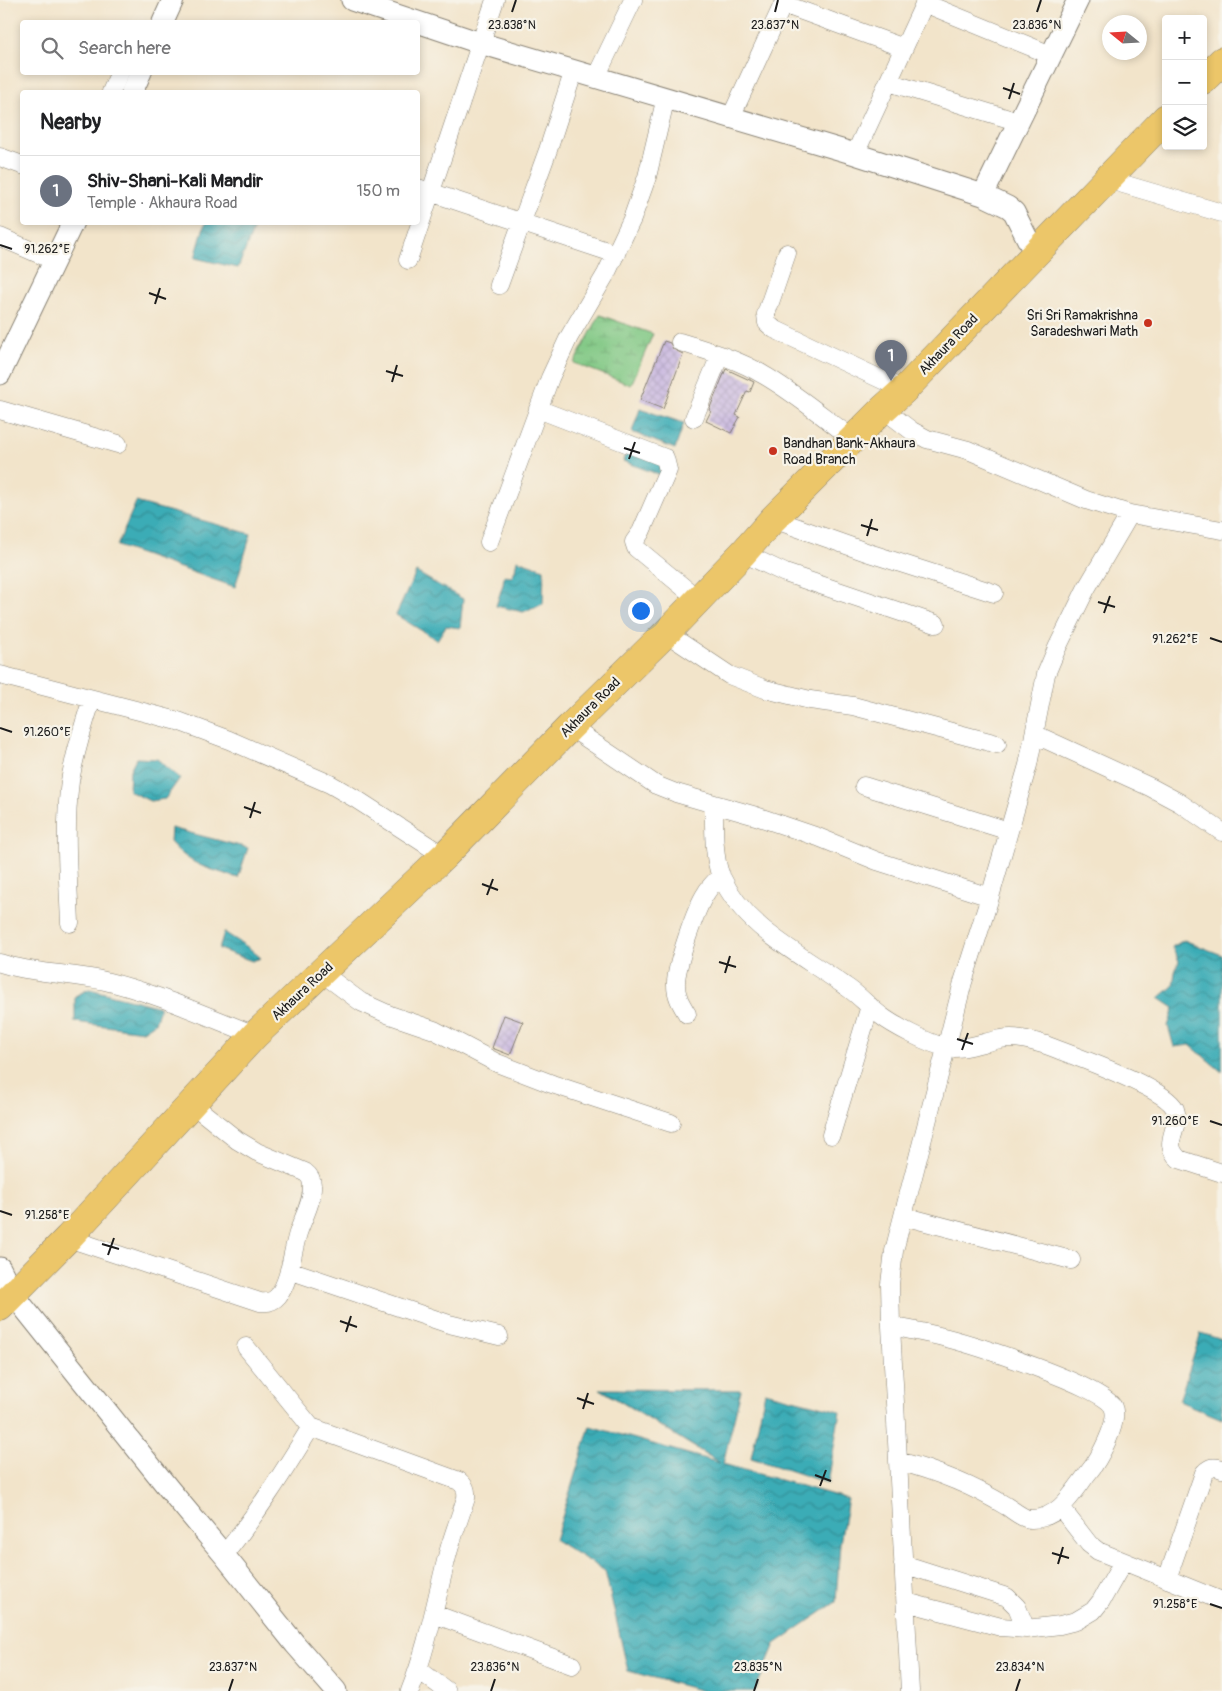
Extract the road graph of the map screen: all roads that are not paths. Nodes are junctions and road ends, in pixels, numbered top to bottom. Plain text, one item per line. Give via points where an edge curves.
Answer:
1 (173, 0) edge
2 (352, 0) edge
3 (495, 0) edge
4 (634, 0) edge
5 (1078, 0) edge
6 (784, 2) edge
7 (925, 2) edge
8 (164, 20) edge
9 (412, 20) edge
10 (420, 23) edge
11 (480, 43) junction
12 (904, 48) junction
13 (1051, 55) junction
14 (574, 70) junction
15 (119, 75) edge
16 (140, 75) edge
17 (596, 77) junction
18 (888, 82) junction
19 (112, 90) edge
20 (133, 90) edge
21 (666, 97) junction
22 (731, 116) junction
23 (1019, 122) junction
24 (1162, 122) edge
25 (855, 154) junction
26 (0, 157) edge
27 (20, 164) edge
28 (1106, 179) junction
29 (424, 190) edge
30 (984, 195) junction
31 (420, 208) edge
32 (1222, 213) edge
33 (522, 222) junction
34 (72, 225) edge
35 (416, 225) edge
36 (0, 237) edge
37 (788, 253) dead end
38 (616, 254) junction
39 (1034, 254) junction
40 (408, 260) dead end
41 (55, 261) junction
42 (499, 286) dead end
43 (680, 342) dead end
44 (720, 355) junction
45 (0, 374) edge
46 (904, 390) junction
47 (538, 409) junction
48 (883, 409) junction
49 (0, 410) edge
50 (694, 418) dead end
51 (852, 439) junction
52 (118, 444) dead end
53 (1130, 514) junction
54 (774, 519) junction
55 (1222, 530) edge
56 (489, 542) dead end
57 (743, 553) junction
58 (994, 593) dead end
59 (698, 600) junction
60 (936, 624) dead end
61 (666, 633) junction
62 (0, 675) edge
63 (92, 699) junction
64 (570, 727) junction
65 (1034, 734) junction
66 (997, 744) dead end
67 (864, 786) dead end
68 (714, 804) junction
69 (1009, 831) junction
70 (1222, 832) edge
71 (444, 856) junction
72 (721, 875) junction
73 (990, 897) junction
74 (70, 923) dead end
75 (0, 963) edge
76 (322, 973) junction
77 (870, 1006) junction
78 (687, 1014) dead end
79 (255, 1035) junction
80 (945, 1047) junction
81 (192, 1104) junction
82 (671, 1123) dead end
83 (831, 1135) dead end
84 (1222, 1173) edge
85 (903, 1216) junction
86 (68, 1238) junction
87 (1071, 1260) dead end
88 (0, 1268) edge
89 (289, 1270) junction
90 (6, 1301) edge
91 (891, 1326) junction
92 (499, 1336) dead end
93 (246, 1347) dead end
94 (311, 1427) junction
95 (898, 1461) junction
96 (1222, 1469) edge
97 (1061, 1508) junction
98 (224, 1555) junction
99 (1123, 1562) junction
100 (903, 1564) junction
101 (1167, 1579) junction
102 (1222, 1601) edge
103 (906, 1602) junction
104 (434, 1614) junction
105 (1026, 1629) junction
106 (572, 1665) dead end
107 (419, 1670) junction
108 (336, 1691) edge
109 (410, 1691) edge
110 (447, 1691) edge
111 (910, 1691) edge

1 - 8 street
2 - 9 street
3 - 11 street
4 - 17 street
5 - 13 street
6 - 12 street
6 - 22 street
7 - 12 street
7 - 13 street
10 - 11 street
11 - 14 street
11 - 29 street
12 - 18 street
13 - 23 street
14 - 17 street
14 - 33 street
15 - 19 street
16 - 20 street
17 - 21 street
18 - 23 street
18 - 25 street
21 - 22 street
21 - 38 street via 647,177
22 - 25 street
23 - 30 street
24 - 28 main road, Akhaura Road
25 - 30 street
26 - 27 street
28 - 32 street
28 - 39 main road, Akhaura Road
29 - 31 street
29 - 33 street
30 - 39 street via 1014,212
33 - 38 street
33 - 42 street
34 - 41 street
35 - 40 street
36 - 41 street
37 - 46 street via 766,314 767,323
38 - 47 street via 569,337
39 - 46 main road, Akhaura Road
41 - 45 street
43 - 44 street
44 - 50 street
44 - 51 street via 776,382
46 - 48 main road, Akhaura Road
47 - 56 street
47 - 59 street via 665,458 668,470 634,542 636,548
48 - 51 main road, Akhaura Road
48 - 53 street via 927,439 968,450 1066,492
49 - 52 street
51 - 54 main road, Akhaura Road
53 - 55 street
53 - 65 street via 1086,589 1057,648 1046,674
54 - 57 main road, Akhaura Road
54 - 58 street
57 - 59 main road, Akhaura Road
57 - 60 street via 785,573
59 - 61 main road, Akhaura Road
61 - 64 main road, Akhaura Road
61 - 66 street via 729,675 756,686 810,700 853,706
62 - 63 street
63 - 71 street via 178,720 298,770 356,799
63 - 74 street via 70,782 67,864
64 - 68 street via 656,785
64 - 71 main road, Akhaura Road
65 - 69 street
65 - 70 street via 1150,787
67 - 69 street
68 - 72 street via 714,832
68 - 73 street
69 - 73 street
71 - 76 main road, Akhaura Road
72 - 77 street via 736,901 758,924
72 - 78 street via 706,892 678,965 675,986
73 - 80 street
75 - 79 street via 20,969 106,981
76 - 79 main road, Akhaura Road
76 - 82 street via 361,1002 434,1030 497,1063
77 - 80 street via 895,1025
77 - 83 street
79 - 81 main road, Akhaura Road
80 - 84 street via 959,1048 1002,1038 1029,1040 1140,1084 1167,1100 1175,1111 1171,1148 1176,1157
80 - 85 street
81 - 86 main road, Akhaura Road
81 - 89 street via 237,1140 310,1176 312,1194
85 - 87 street
85 - 91 street via 891,1266
86 - 89 street via 260,1302 271,1302 277,1298
86 - 90 main road, Akhaura Road
88 - 90 street
89 - 92 street via 449,1324
90 - 98 street
91 - 95 street
91 - 97 street via 947,1338 1055,1374 1093,1391 1111,1404 1114,1418 1105,1444 1095,1464
93 - 94 street
94 - 98 street via 276,1485
94 - 104 street via 459,1481 464,1486 466,1498 448,1552
95 - 97 street via 962,1483 1029,1519 1041,1518
95 - 100 street
96 - 101 street via 1209,1468 1204,1473
97 - 99 street via 1089,1544
98 - 108 street
99 - 101 street
99 - 105 street via 1101,1601 1086,1616 1060,1625
100 - 103 street
100 - 105 street via 1007,1597 1017,1607
101 - 102 street
103 - 105 street via 1001,1627
103 - 111 street
104 - 106 street
104 - 107 street
107 - 109 street
107 - 110 street

